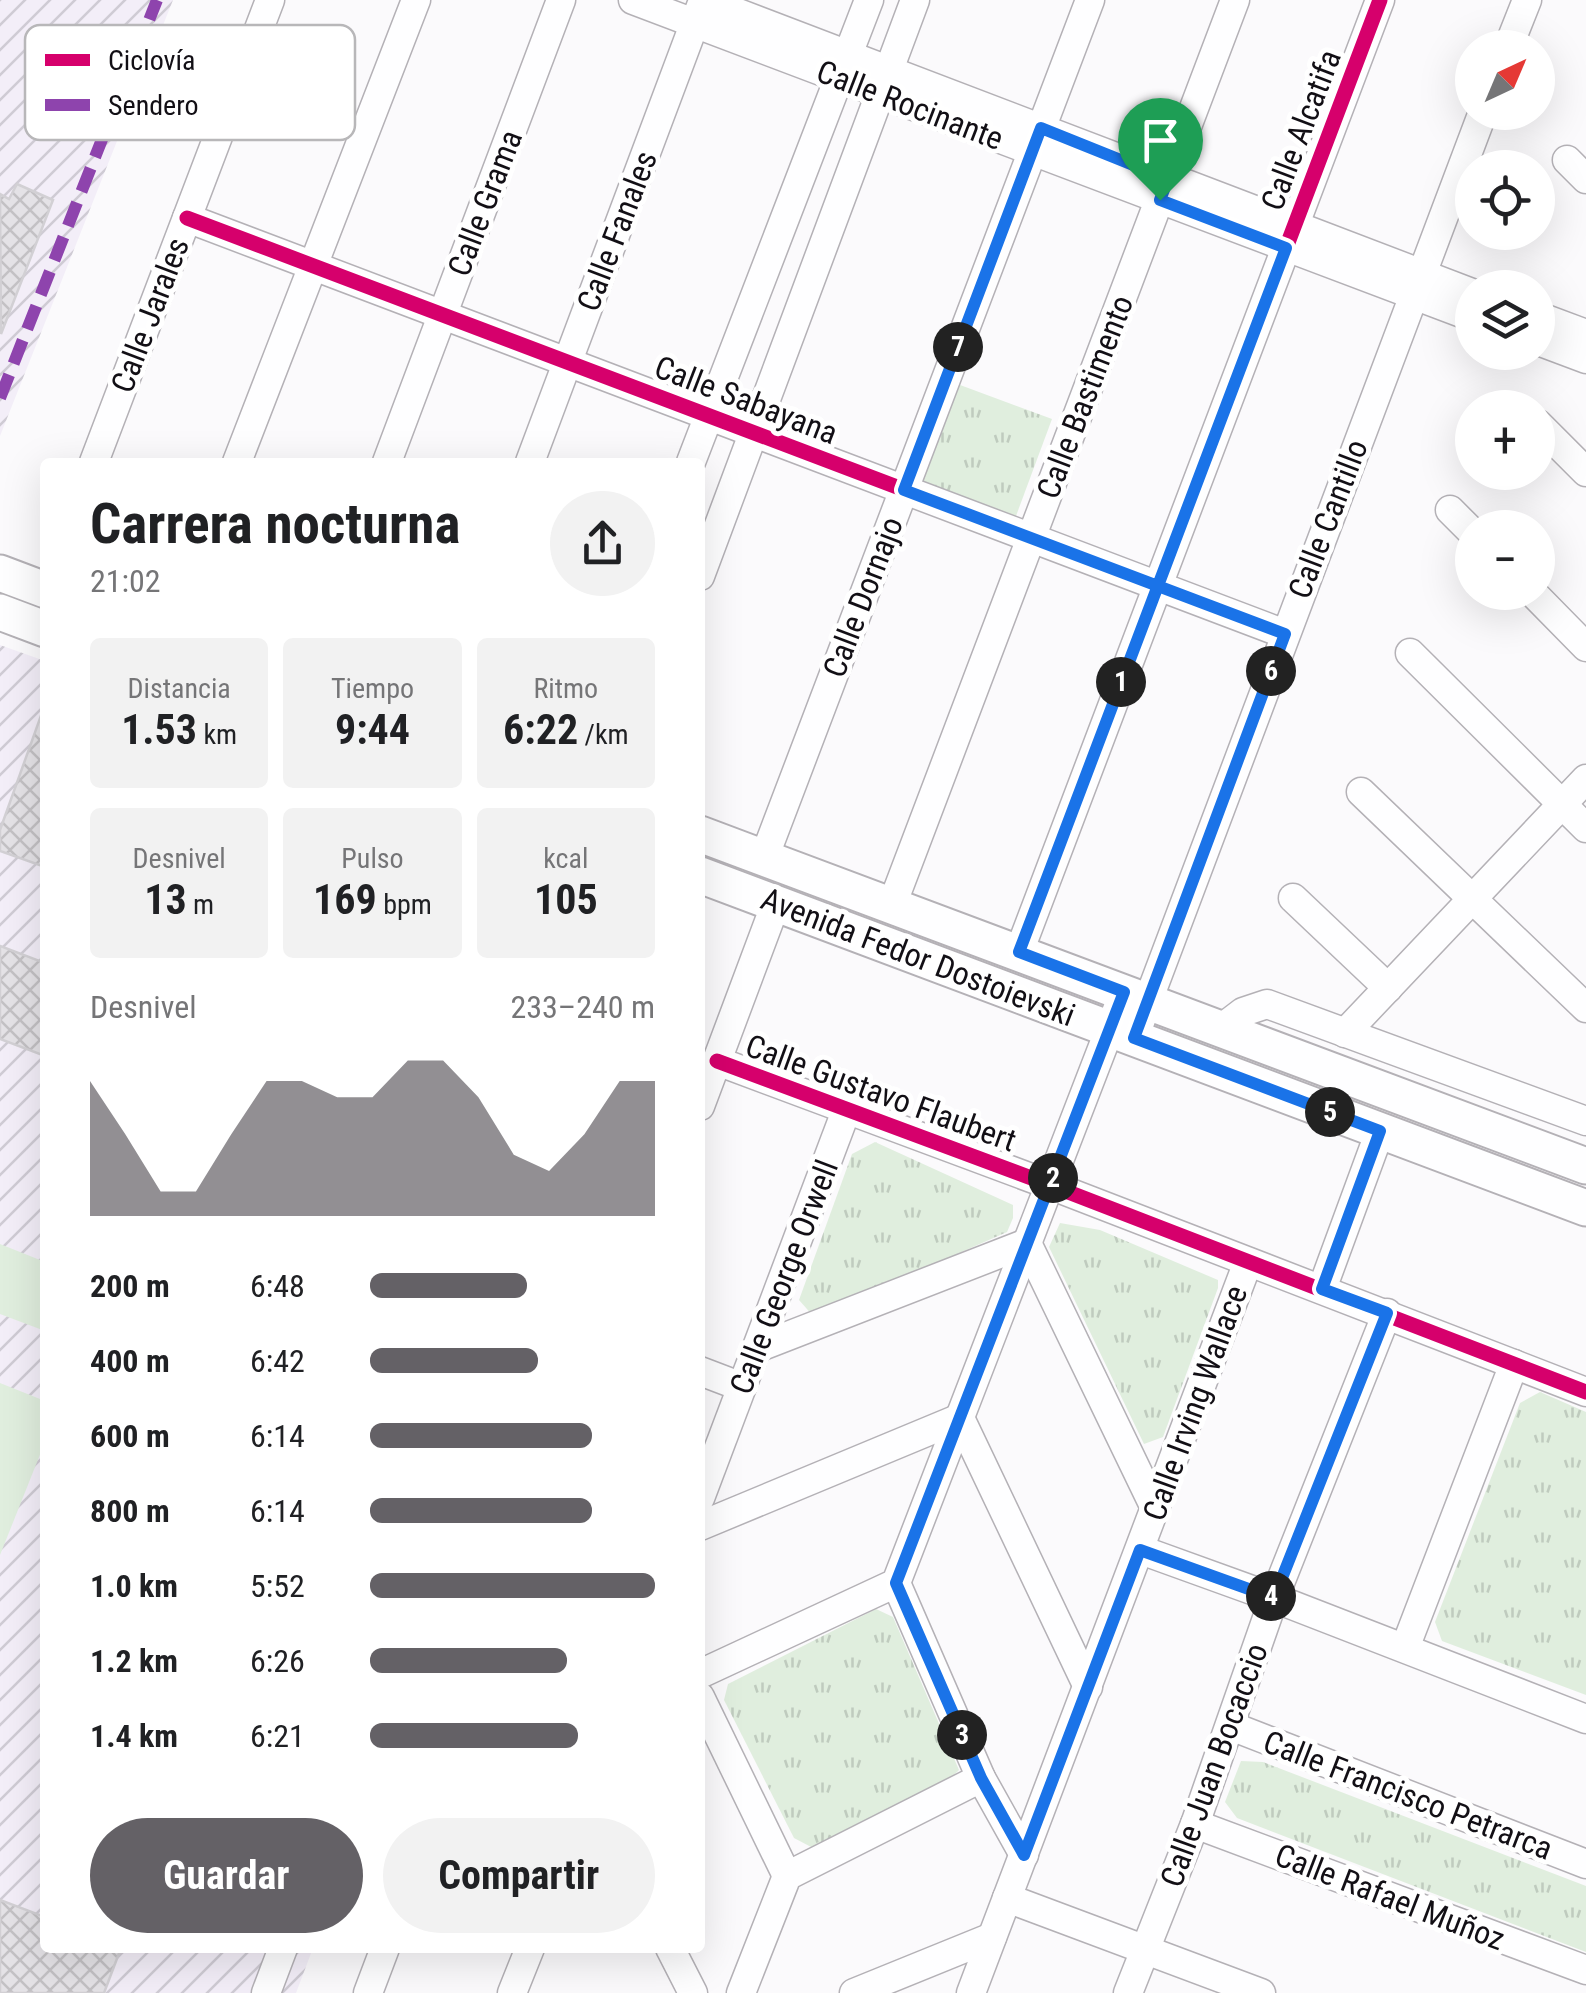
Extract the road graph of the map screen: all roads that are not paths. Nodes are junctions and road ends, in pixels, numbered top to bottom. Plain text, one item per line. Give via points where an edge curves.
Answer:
1 (270, 0) edge
2 (416, 0) edge
3 (562, 0) edge
4 (633, 0) edge
5 (869, 0) edge
6 (914, 0) edge
7 (1090, 0) edge
8 (1235, 0) edge
9 (1380, 0) edge
10 (1527, 0) edge
11 (701, 8) edge
12 (260, 25) edge
13 (1515, 30) edge
14 (844, 66) junction
15 (884, 82) junction
16 (1476, 130) edge
17 (217, 140) edge
18 (1037, 140) junction
19 (1164, 189) junction
20 (187, 218) junction
21 (1290, 236) junction
22 (313, 266) junction
23 (1416, 285) junction
24 (1455, 291) edge
25 (1455, 308) edge
26 (442, 315) junction
27 (1555, 322) edge
28 (1586, 334) edge
29 (1555, 347) edge
30 (1586, 359) edge
31 (568, 362) junction
32 (709, 416) junction
33 (754, 433) junction
34 (1555, 441) edge
35 (96, 458) edge
36 (239, 458) edge
37 (388, 458) edge
38 (532, 458) edge
39 (693, 458) edge
40 (1586, 472) edge
41 (904, 490) junction
42 (1450, 510) dead end
43 (1455, 515) edge
44 (1031, 538) junction
45 (705, 563) edge
46 (0, 573) edge
47 (1158, 586) junction
48 (40, 588) edge
49 (1550, 610) edge
50 (0, 612) edge
51 (40, 626) edge
52 (1285, 634) junction
53 (1586, 647) edge
54 (1410, 654) dead end
55 (1586, 779) edge
56 (1361, 792) dead end
57 (1562, 804) junction
58 (1586, 828) edge
59 (705, 836) edge
60 (764, 858) junction
61 (705, 877) edge
62 (1293, 898) dead end
63 (1472, 899) junction
64 (776, 903) junction
65 (892, 905) junction
66 (1019, 952) junction
67 (1388, 988) junction
68 (1136, 996) junction
69 (1586, 1008) edge
70 (1222, 1028) junction
71 (1122, 1034) junction
72 (1345, 1034) junction
73 (717, 1061) junction
74 (705, 1093) edge
75 (846, 1112) junction
76 (1586, 1121) edge
77 (1380, 1131) junction
78 (1586, 1166) edge
79 (1050, 1185) junction
80 (1586, 1208) edge
81 (1027, 1243) junction
82 (1248, 1262) junction
83 (1322, 1289) junction
84 (1387, 1313) junction
85 (757, 1348) junction
86 (1514, 1364) junction
87 (705, 1373) edge
88 (742, 1387) junction
89 (1586, 1392) edge
90 (960, 1418) junction
91 (705, 1485) edge
92 (1156, 1510) junction
93 (705, 1524) edge
94 (1140, 1550) junction
95 (896, 1583) junction
96 (1274, 1598) junction
97 (1405, 1648) junction
98 (705, 1672) edge
99 (1088, 1686) junction
100 (705, 1707) edge
101 (1586, 1719) edge
102 (1231, 1726) junction
103 (981, 1778) junction
104 (1195, 1824) junction
105 (1024, 1855) junction
106 (1586, 1864) edge
107 (786, 1876) junction
108 (1007, 1898) junction
109 (992, 1938) junction
110 (1144, 1949) junction
111 (281, 1953) edge
112 (383, 1953) edge
113 (673, 1953) edge
114 (521, 1970) edge
115 (1586, 1970) edge
116 (266, 1993) edge
117 (368, 1993) edge
118 (536, 1993) edge
119 (693, 1993) edge
120 (741, 1993) edge
121 (854, 1993) edge
122 (971, 1993) edge
123 (1128, 1993) edge
124 (1261, 1993) edge

1 - 12 street, Calle Jarales
2 - 22 street
3 - 26 street, Calle Grama
4 - 11 street, Calle Rocinante
5 - 14 street
6 - 15 street
7 - 18 street, Calle Dornajo
8 - 19 street, Calle Bastimento
9 - 21 street, Calle Alcatifa
10 - 13 street
11 - 14 street, Calle Rocinante
11 - 31 street, Calle Fanales
14 - 15 street, Calle Rocinante
14 - 32 street
15 - 18 street, Calle Rocinante
15 - 33 street
16 - 23 street, Calle Cantillo
17 - 20 street, Calle Jarales
18 - 19 street, Calle Rocinante
18 - 41 street, Calle Dornajo
19 - 21 street, Calle Rocinante
19 - 44 street, Calle Bastimento
20 - 22 street, Calle Sabayana
20 - 35 street, Calle Jarales
21 - 23 street, Calle Rocinante
21 - 47 street, Calle Alcatifa
22 - 26 street, Calle Sabayana
22 - 36 street
23 - 24 street
23 - 25 street
23 - 52 street, Calle Cantillo
26 - 31 street, Calle Sabayana
26 - 37 street, Calle Grama
27 - 28 street
29 - 30 street
31 - 32 street, Calle Sabayana
31 - 38 street, Calle Fanales
32 - 33 street, Calle Sabayana
32 - 39 street
33 - 41 street, Calle Sabayana
33 - 45 street
34 - 40 street
41 - 44 street, Calle Sabayana
41 - 60 street, Calle Dornajo
42 - 43 street
44 - 47 street, Calle Sabayana
44 - 65 street, Calle Bastimento
46 - 48 main road
47 - 52 street, Calle Sabayana
47 - 66 street, Calle Alcatifa
49 - 53 street
50 - 51 main road
52 - 68 street, Calle Cantillo
54 - 57 street
55 - 57 street
56 - 63 street
57 - 58 street
57 - 63 street
59 - 60 main road, Avenida Fedor Dostoievski
60 - 65 main road, Avenida Fedor Dostoievski
61 - 64 main road, Avenida Fedor Dostoievski
62 - 67 street
63 - 67 street
63 - 69 street
64 - 71 main road, Avenida Fedor Dostoievski
64 - 73 street
65 - 66 main road, Avenida Fedor Dostoievski
66 - 68 main road, Avenida Fedor Dostoievski
67 - 72 street
68 - 70 main road, Avenida Fedor Dostoievski
68 - 71 street, Calle Cantillo
70 - 72 street via 1267,1004
70 - 78 main road, Avenida Fedor Dostoievski
71 - 77 main road, Avenida Fedor Dostoievski
71 - 79 street, Calle Cantillo
72 - 76 street
73 - 74 street
73 - 75 street, Calle Gustavo Flaubert
75 - 79 street, Calle Gustavo Flaubert
75 - 85 street, Calle George Orwell
77 - 80 main road, Avenida Fedor Dostoievski
77 - 83 street
79 - 81 street, Calle Cantillo
79 - 82 street, Calle Gustavo Flaubert
81 - 85 street
81 - 90 street, Calle Cantillo
81 - 92 street
82 - 83 street, Calle Gustavo Flaubert
82 - 92 street, Calle Irving Wallace
83 - 84 street, Calle Gustavo Flaubert
84 - 86 street, Calle Gustavo Flaubert
84 - 96 street, Calle Juan Bocaccio
85 - 88 street, Calle George Orwell
86 - 89 street, Calle Gustavo Flaubert
86 - 97 street
87 - 88 street
88 - 91 street, Calle George Orwell
90 - 93 street
90 - 95 street, Calle Cantillo
90 - 99 street
92 - 94 street, Calle Irving Wallace
94 - 96 street
94 - 99 street, Calle Irving Wallace
95 - 98 street
95 - 103 street
96 - 97 street
96 - 102 street, Calle Juan Bocaccio
97 - 101 street
99 - 105 street, Calle Irving Wallace
100 - 107 street
102 - 104 street, Calle Juan Bocaccio
102 - 106 street, Calle Francisco Petrarca
103 - 105 street
103 - 107 street
104 - 110 street, Calle Juan Bocaccio
104 - 115 street, Calle Rafael Muñoz
105 - 108 street, Calle Irving Wallace
107 - 120 street
108 - 109 street, Calle Irving Wallace
108 - 110 street
109 - 121 street
109 - 122 street, Calle Irving Wallace
110 - 123 street, Calle Juan Bocaccio
110 - 124 street
111 - 116 street
112 - 117 street
113 - 119 street
114 - 118 street

